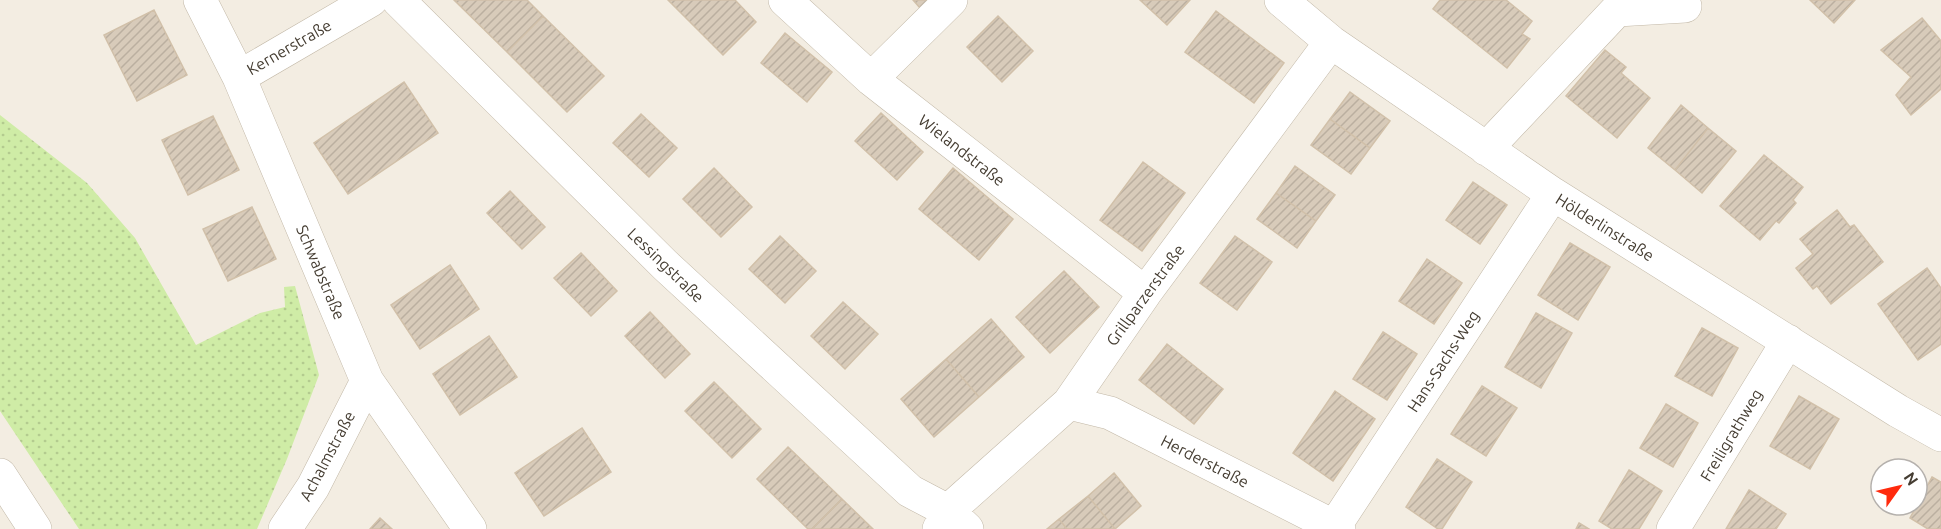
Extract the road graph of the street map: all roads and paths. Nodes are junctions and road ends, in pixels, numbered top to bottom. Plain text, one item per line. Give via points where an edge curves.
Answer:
1 (200, 0) edge
2 (371, 0) edge
3 (398, 0) edge
4 (785, 0) edge
5 (951, 0) edge
6 (1281, 0) edge
7 (1685, 6) dead end
8 (1331, 42) junction
9 (239, 76) junction
10 (871, 79) junction
11 (1486, 149) junction
12 (1553, 194) junction
13 (1145, 293) junction
14 (1788, 341) junction
15 (367, 381) junction
16 (1069, 403) junction
17 (1941, 435) edge
18 (0, 475) edge
19 (952, 523) edge
20 (1336, 528) edge
21 (35, 529) edge
22 (285, 529) edge
23 (470, 529) edge
24 (1673, 529) edge

1 - 9 street, Schwabstraße
2 - 9 street, Kernerstraße
3 - 19 street, Lessingstraße via 665,266 910,491
4 - 10 street, Wielandstraße
5 - 10 street
6 - 8 street, Hölderlinstraße
7 - 11 street via 1617,10
8 - 11 street, Hölderlinstraße
8 - 13 street, Grillparzerstraße
9 - 15 street, Schwabstraße
10 - 13 street, Wielandstraße
11 - 12 street, Hölderlinstraße
12 - 14 street, Hölderlinstraße
12 - 20 street, Hans-Sachs-Weg
13 - 16 street, Grillparzerstraße
14 - 17 street, Hölderlinstraße
14 - 24 street, Freiligrathweg
15 - 22 street, Achalmstraße via 313,487
15 - 23 street, Schwabstraße
16 - 19 street, Grillparzerstraße
16 - 20 street, Herderstraße via 1110,413
18 - 21 street

